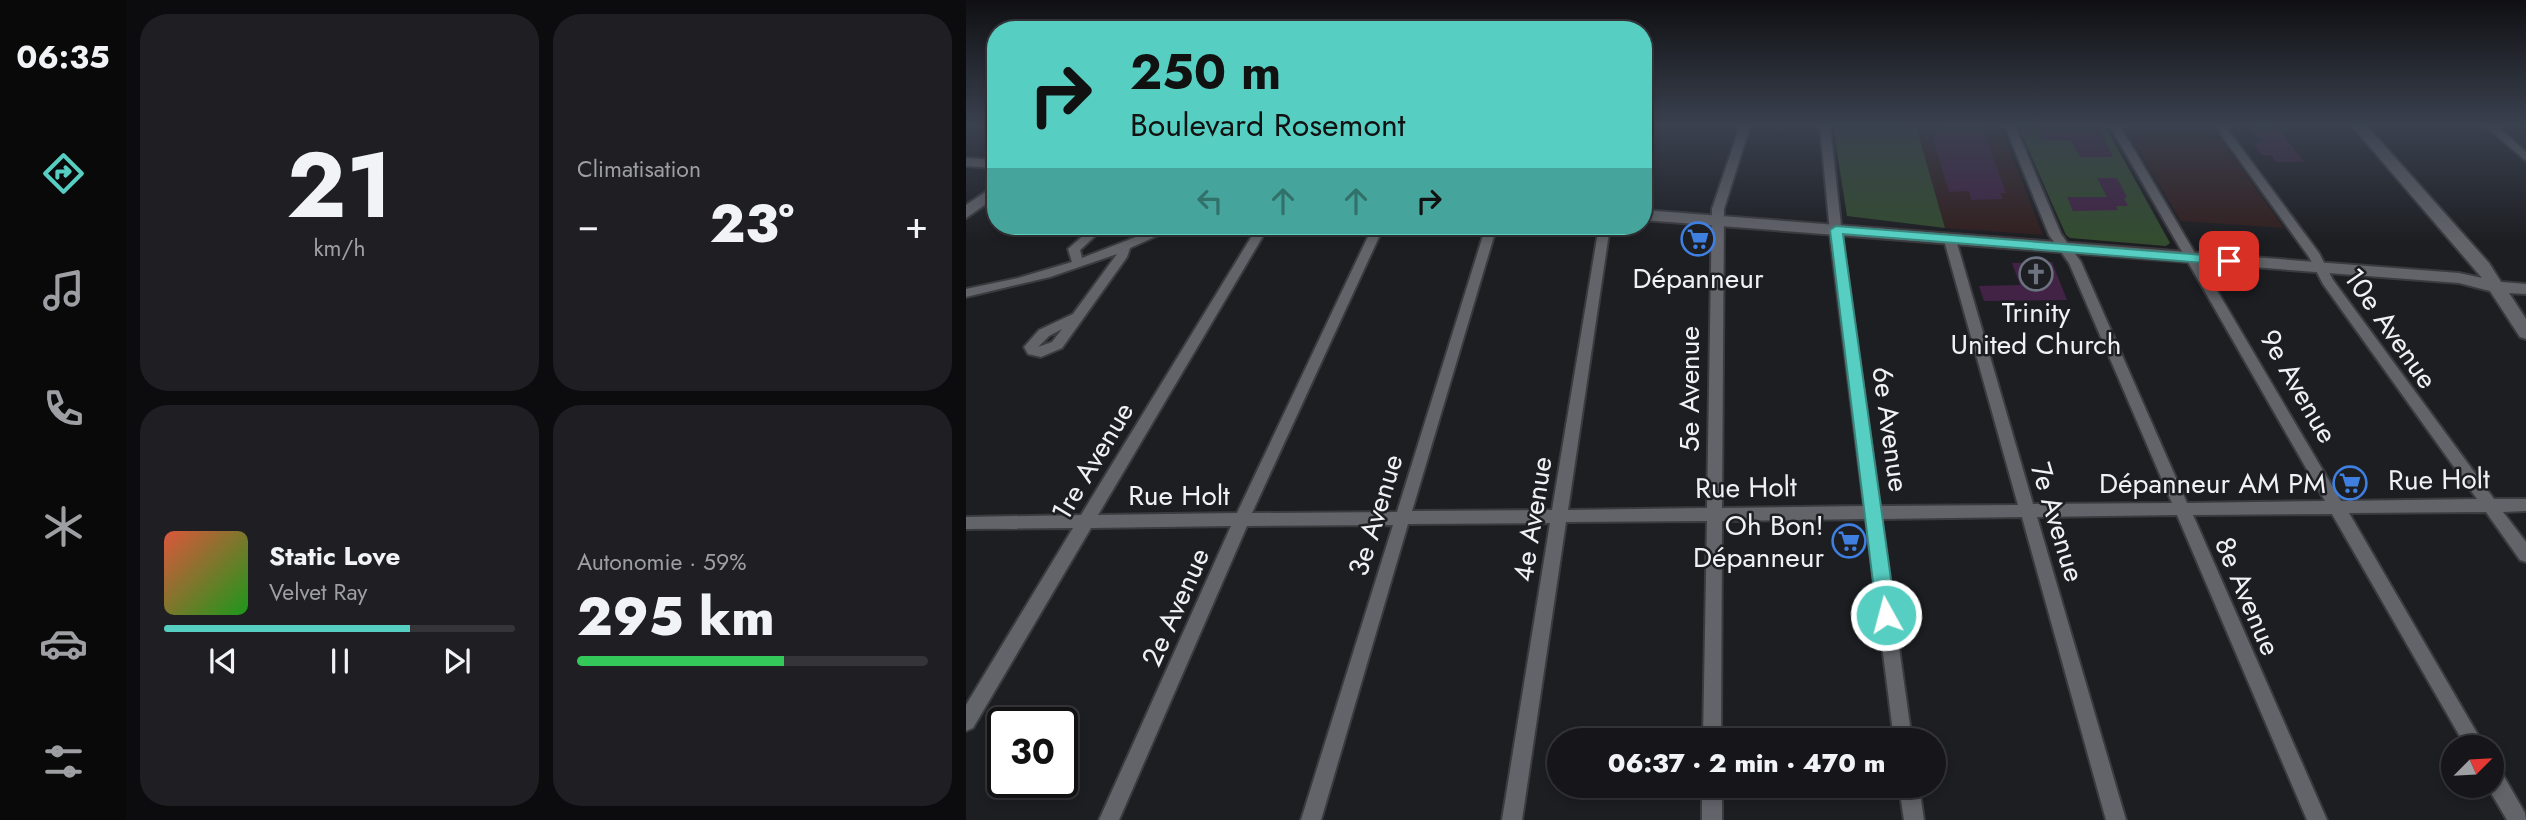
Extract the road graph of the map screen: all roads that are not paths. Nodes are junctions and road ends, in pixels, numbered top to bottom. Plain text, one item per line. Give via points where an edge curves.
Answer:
1 (1733, 164) edge
2 (1829, 164) edge
3 (2026, 164) edge
4 (2137, 164) edge
5 (2248, 164) edge
6 (2393, 164) edge
7 (987, 196) edge
8 (966, 213) edge
9 (1652, 216) edge
10 (1718, 220) junction
11 (1836, 230) junction
12 (1090, 235) edge
13 (1152, 235) edge
14 (1259, 235) edge
15 (1374, 235) edge
16 (1488, 235) edge
17 (1603, 235) edge
18 (1950, 240) junction
19 (1125, 247) junction
20 (2065, 247) junction
21 (2192, 258) junction
22 (1078, 264) junction
23 (2320, 268) junction
24 (2526, 276) edge
25 (2492, 280) junction
26 (2526, 289) edge
27 (966, 292) edge
28 (1074, 318) dead end
29 (2526, 333) edge
30 (2489, 505) junction
31 (2526, 505) edge
32 (2337, 507) junction
33 (2182, 509) junction
34 (2027, 510) junction
35 (1874, 512) junction
36 (1716, 514) junction
37 (1559, 516) junction
38 (1401, 518) junction
39 (1241, 521) junction
40 (1087, 522) junction
41 (966, 523) edge
42 (2526, 555) edge
43 (966, 722) edge
44 (1713, 728) edge
45 (1901, 728) edge
46 (2469, 735) edge
47 (2504, 796) edge
48 (1712, 798) edge
49 (1911, 798) edge
50 (1109, 820) edge
51 (1311, 820) edge
52 (1512, 820) edge
53 (1712, 820) edge
54 (1914, 820) edge
55 (2116, 820) edge
56 (2317, 820) edge
57 (2518, 820) edge

1 - 10 street, 5e Avenue
2 - 11 street, 6e Avenue
3 - 20 street, 8e Avenue via 2055,235
4 - 21 street, 9e Avenue
5 - 23 street, 10e Avenue
6 - 25 main road
7 - 8 main road
9 - 10 main road
10 - 11 main road
10 - 36 street, 5e Avenue
11 - 18 main road
11 - 35 street, 6e Avenue
12 - 22 street via 1074,249
13 - 19 street
14 - 40 street, 1re Avenue
15 - 39 street, 2e Avenue
16 - 38 street, 3e Avenue
17 - 37 street, 4e Avenue
18 - 20 main road
18 - 34 street, 7e Avenue
19 - 22 street
19 - 28 street
20 - 21 main road
20 - 33 street, 8e Avenue
21 - 23 main road
21 - 32 street, 9e Avenue
22 - 27 street
23 - 25 main road
23 - 30 street, 10e Avenue
24 - 25 main road
25 - 26 main road
25 - 29 main road
30 - 31 street, Rue Holt
30 - 32 street, Rue Holt
30 - 42 street, 10e Avenue
32 - 33 street, Rue Holt
32 - 46 street, 9e Avenue
33 - 34 street, Rue Holt
33 - 56 street, 8e Avenue
34 - 35 street, Rue Holt
34 - 55 street, 7e Avenue
35 - 36 street, Rue Holt
35 - 45 street, 6e Avenue
36 - 37 street, Rue Holt
36 - 44 street, 5e Avenue
37 - 38 street, Rue Holt
37 - 52 street, 4e Avenue
38 - 39 street, Rue Holt
38 - 51 street, 3e Avenue
39 - 40 street, Rue Holt
39 - 50 street, 2e Avenue
40 - 41 street, Rue Holt
40 - 43 street, 1re Avenue
47 - 57 street
48 - 53 street
49 - 54 street

